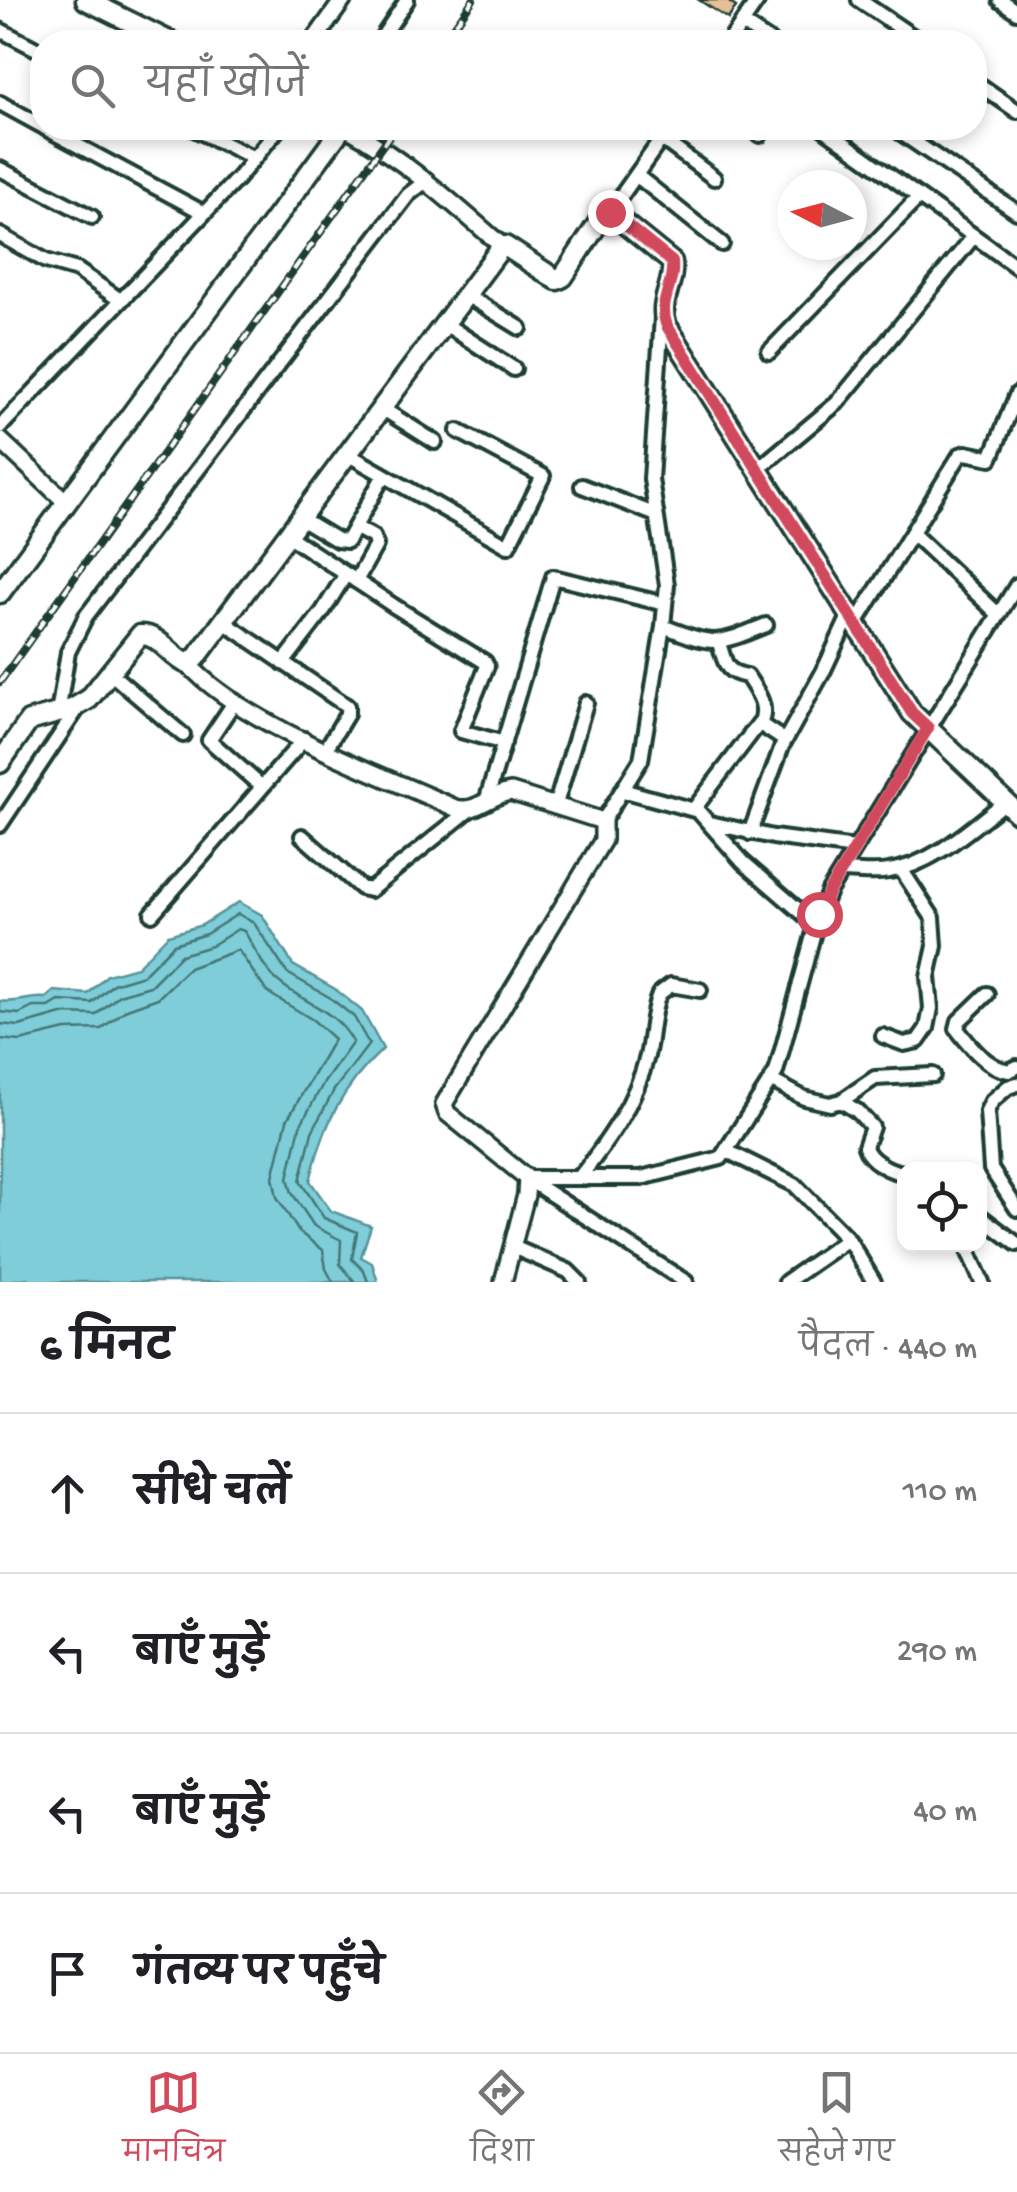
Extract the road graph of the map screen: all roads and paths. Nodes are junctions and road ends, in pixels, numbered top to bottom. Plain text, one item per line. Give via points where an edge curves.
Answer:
1 (86, 0) edge
2 (343, 0) edge
3 (407, 0) edge
4 (758, 0) edge
5 (859, 0) edge
6 (1000, 0) edge
7 (1017, 12) edge
8 (742, 23) junction
9 (0, 30) edge
10 (147, 30) edge
11 (322, 30) edge
12 (387, 30) edge
13 (737, 30) edge
14 (753, 30) edge
15 (903, 30) edge
16 (30, 46) edge
17 (987, 90) edge
18 (0, 103) edge
19 (1017, 111) edge
20 (30, 119) edge
21 (68, 140) edge
22 (217, 140) edge
23 (269, 140) edge
24 (336, 140) edge
25 (370, 140) edge
26 (660, 140) edge
27 (673, 140) edge
28 (841, 140) edge
29 (912, 140) edge
30 (254, 158) junction
31 (0, 168) edge
32 (636, 175) junction
33 (714, 178) dead end
34 (427, 180) junction
35 (919, 196) junction
36 (610, 212) junction
37 (1017, 212) edge
38 (204, 213) junction
39 (92, 217) dead end
40 (0, 235) edge
41 (974, 236) junction
42 (722, 244) dead end
43 (502, 246) junction
44 (1017, 267) edge
45 (466, 295) junction
46 (120, 300) junction
47 (662, 315) junction
48 (445, 324) junction
49 (520, 328) dead end
50 (769, 352) dead end
51 (514, 369) dead end
52 (1017, 394) edge
53 (382, 409) junction
54 (0, 427) edge
55 (458, 431) dead end
56 (0, 440) edge
57 (435, 442) dead end
58 (349, 455) junction
59 (758, 469) junction
60 (384, 476) junction
61 (582, 486) dead end
62 (65, 501) junction
63 (654, 514) junction
64 (302, 520) junction
65 (355, 527) junction
66 (912, 533) junction
67 (290, 536) junction
68 (6, 572) edge
69 (351, 578) junction
70 (0, 593) edge
71 (1015, 594) edge
72 (665, 604) junction
73 (998, 614) junction
74 (853, 619) junction
75 (224, 622) junction
76 (766, 625) dead end
77 (663, 626) junction
78 (719, 643) junction
79 (282, 663) junction
80 (188, 664) junction
81 (109, 672) junction
82 (236, 701) junction
83 (586, 703) dead end
84 (80, 706) junction
85 (58, 714) junction
86 (760, 722) junction
87 (928, 728) junction
88 (184, 736) dead end
89 (304, 739) junction
90 (784, 740) junction
91 (504, 743) junction
92 (326, 749) junction
93 (0, 762) edge
94 (262, 787) junction
95 (622, 790) junction
96 (486, 802) junction
97 (556, 804) junction
98 (1011, 807) edge
99 (694, 809) junction
100 (468, 810) junction
101 (603, 821) junction
102 (709, 822) junction
103 (0, 824) edge
104 (750, 833) junction
105 (302, 836) dead end
106 (855, 848) junction
107 (900, 869) junction
108 (841, 870) junction
109 (152, 914) dead end
110 (816, 925) junction
111 (700, 990) dead end
112 (988, 994) dead end
113 (883, 1036) dead end
114 (933, 1075) dead end
115 (1015, 1075) edge
116 (772, 1081) junction
117 (841, 1101) junction
118 (727, 1151) junction
119 (897, 1170) edge
120 (526, 1178) junction
121 (579, 1178) junction
122 (1017, 1208) edge
123 (987, 1221) edge
124 (848, 1239) junction
125 (1017, 1244) edge
126 (512, 1247) junction
127 (969, 1252) edge
128 (504, 1282) edge
129 (579, 1282) edge
130 (686, 1282) edge
131 (781, 1282) edge
132 (874, 1282) edge
133 (982, 1282) edge

1 - 10 main road
2 - 11 street
3 - 12 street
4 - 8 street
5 - 15 street
6 - 7 street
8 - 13 street
8 - 14 street
9 - 16 street
17 - 19 street
18 - 20 street
21 - 38 street
22 - 30 street
23 - 30 street
24 - 62 main road
25 - 34 street
26 - 32 street
27 - 33 street
28 - 35 street
29 - 37 street
30 - 38 street
31 - 39 street
32 - 36 street
32 - 42 street
34 - 43 street
34 - 85 street via 408,195 86,616 68,652
35 - 41 street
35 - 50 street
36 - 43 main road via 557,280
36 - 47 main road via 672,262
38 - 46 street
40 - 46 street via 78,270
41 - 44 street
41 - 59 street via 838,404
43 - 45 main road
45 - 48 main road
45 - 49 street
46 - 54 street
47 - 59 main road
47 - 63 street
48 - 51 street
48 - 53 main road
52 - 66 street via 991,458 960,455
53 - 57 street
53 - 58 main road
55 - 60 street via 543,476 511,544
56 - 62 street
58 - 60 street
58 - 64 main road
59 - 74 main road
60 - 65 street
61 - 63 street
62 - 68 main road
63 - 72 street
64 - 65 street via 340,541
64 - 67 main road
65 - 69 street via 376,542
66 - 73 street
66 - 74 street
67 - 69 street
67 - 75 main road
68 - 70 main road
69 - 79 street
69 - 91 street via 485,662 461,731
71 - 73 street
72 - 77 street
72 - 91 street via 554,577
73 - 87 street
74 - 87 main road
74 - 90 street
75 - 79 street
75 - 80 main road
76 - 78 street
77 - 78 street
77 - 95 street via 644,752
78 - 86 street via 728,670 746,674 762,700
79 - 92 street via 348,708
80 - 81 main road via 146,634
80 - 82 street via 204,683
81 - 84 main road
81 - 88 street
82 - 89 street
82 - 94 street via 209,740
83 - 97 street
84 - 85 main road
84 - 103 street
85 - 93 main road via 29,721
86 - 90 street
86 - 99 street
87 - 98 main road
87 - 106 street
89 - 92 street
89 - 94 street
90 - 104 street
91 - 96 street
92 - 100 street
94 - 109 street
95 - 99 street
95 - 101 street
96 - 97 street via 512,792
96 - 100 street
97 - 101 street
98 - 107 street
99 - 102 street
100 - 105 street via 370,890
101 - 120 street via 603,840 444,1104
102 - 104 street
102 - 110 street via 743,862
104 - 106 street
106 - 108 street
107 - 108 street
107 - 113 street via 933,918 931,1008 918,1041
108 - 110 street
110 - 116 street
111 - 121 street via 671,985 659,994 635,1088
112 - 115 street via 957,1029 982,1058
114 - 117 street via 875,1078
115 - 122 street via 987,1111 991,1169
116 - 117 street via 804,1098
116 - 118 street
117 - 119 street via 872,1127 869,1157
118 - 121 street via 714,1162 641,1178
118 - 124 street via 790,1182
120 - 121 street
120 - 126 street
120 - 130 street
123 - 125 street
124 - 131 street
124 - 132 street
126 - 128 street
126 - 129 street
127 - 133 street

